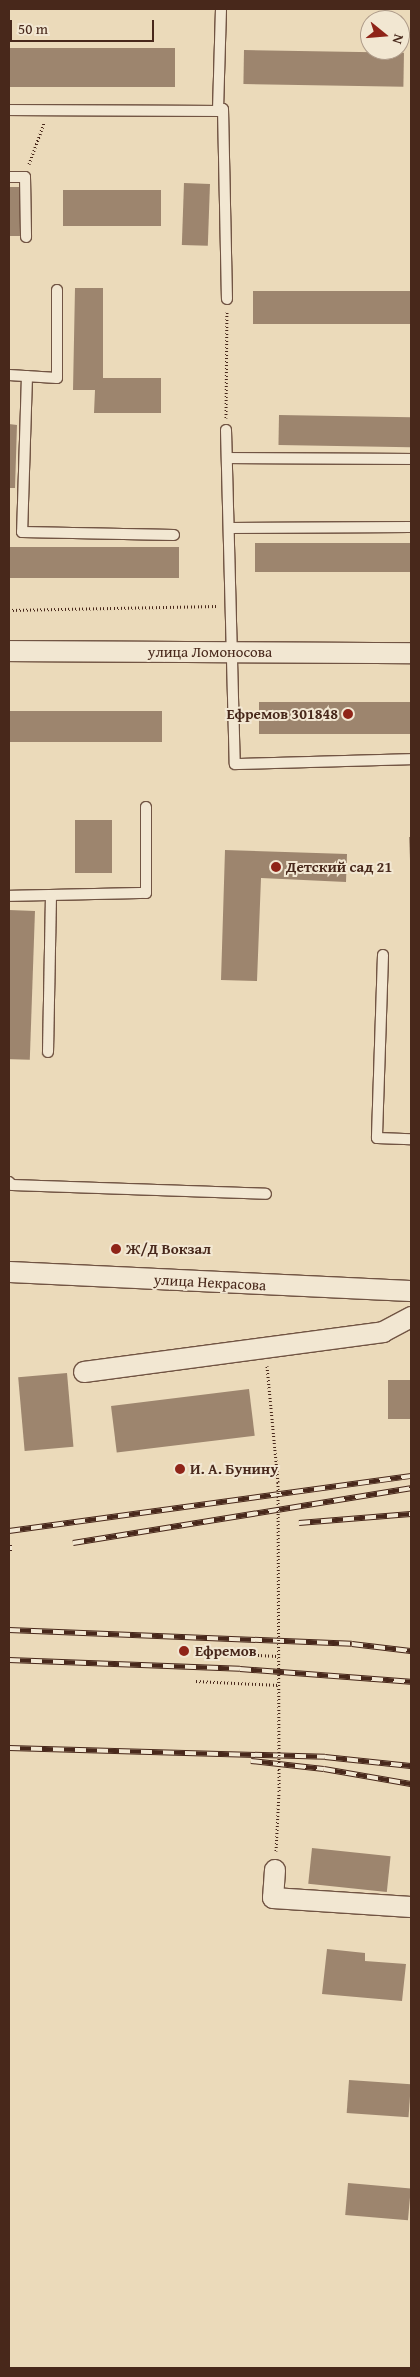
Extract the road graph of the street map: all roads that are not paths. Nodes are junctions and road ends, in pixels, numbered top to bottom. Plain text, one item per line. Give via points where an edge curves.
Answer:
1 (221, 9) edge
2 (9, 110) edge
3 (218, 111) junction
4 (9, 177) edge
5 (26, 236) dead end
6 (57, 290) dead end
7 (227, 299) road end
8 (9, 375) edge
9 (27, 376) junction
10 (226, 430) road end
11 (227, 458) junction
12 (411, 459) edge
13 (411, 527) edge
14 (229, 528) junction
15 (174, 535) dead end
16 (9, 651) edge
17 (232, 652) junction
18 (411, 653) edge
19 (411, 759) edge
20 (146, 807) dead end
21 (51, 895) junction
22 (9, 896) edge
23 (383, 955) dead end
24 (48, 1052) dead end
25 (411, 1139) edge
26 (9, 1182) edge
27 (266, 1194) dead end
28 (9, 1272) edge
29 (411, 1291) edge
30 (411, 1317) edge
31 (84, 1372) dead end
32 (275, 1870) road end
33 (411, 1907) edge

1 - 3 lane
2 - 3 lane
3 - 7 lane via 223,109
4 - 5 lane via 25,177
6 - 9 lane via 57,378
8 - 9 lane
9 - 15 lane via 22,532
10 - 11 lane
11 - 12 lane
11 - 14 lane
13 - 14 lane
14 - 17 lane
16 - 17 street, улица Ломоносова
17 - 18 street, улица Ломоносова
17 - 19 lane via 235,764
20 - 21 lane via 146,893
21 - 22 lane
21 - 24 lane
23 - 25 lane via 376,1138
26 - 27 lane via 12,1185
28 - 29 street, улица Некрасова
30 - 31 street via 384,1332
32 - 33 street via 273,1898

